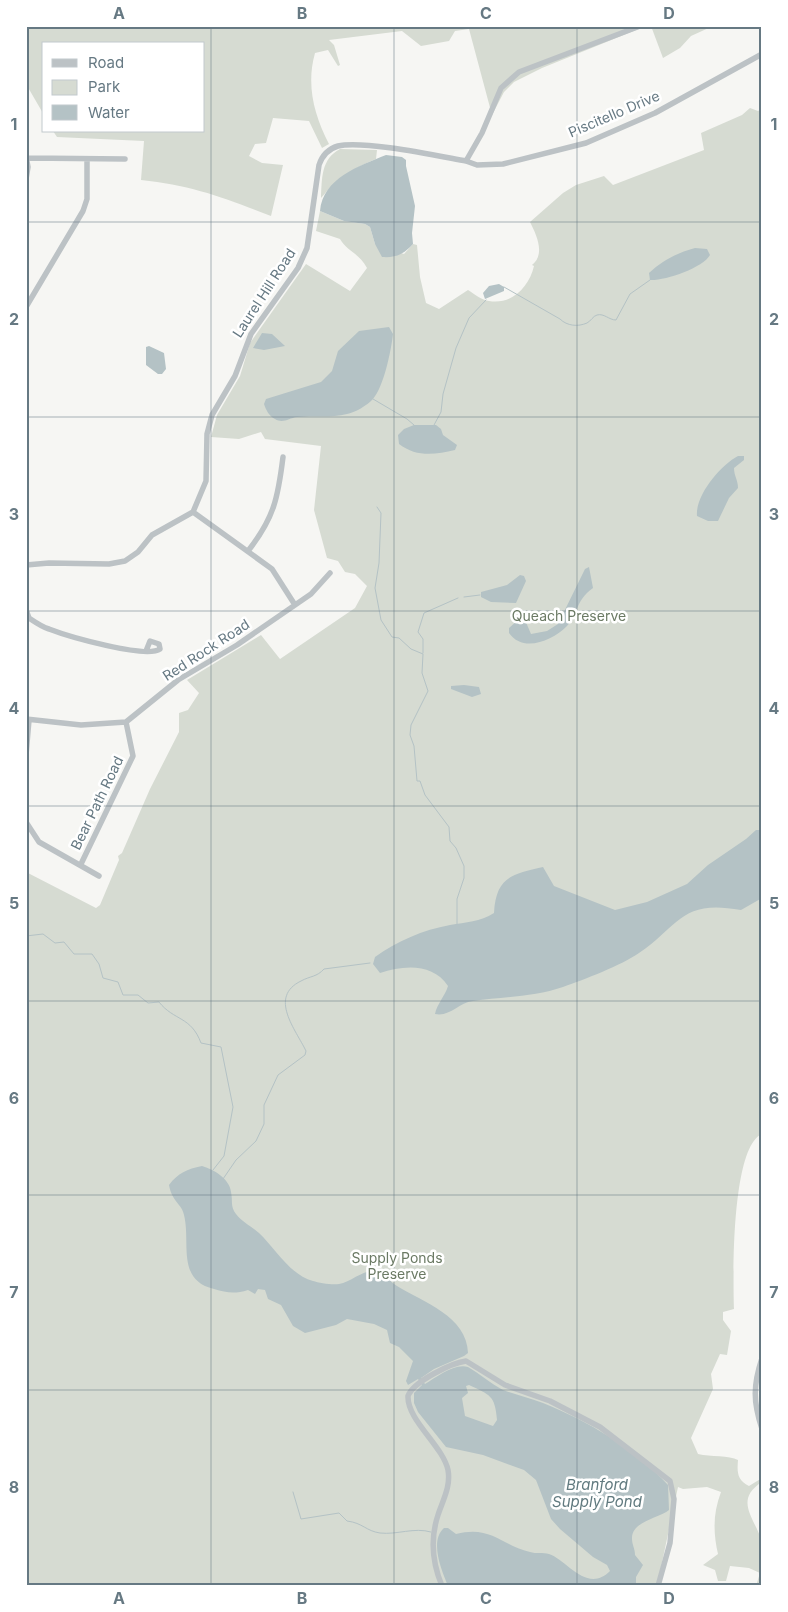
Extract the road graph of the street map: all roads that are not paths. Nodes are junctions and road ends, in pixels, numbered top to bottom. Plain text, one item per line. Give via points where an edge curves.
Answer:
1 (640, 26) edge
2 (762, 54) edge
3 (27, 157) edge
4 (87, 159) junction
5 (125, 159) dead end
6 (466, 161) junction
7 (26, 179) edge
8 (26, 307) edge
9 (283, 458) dead end
10 (193, 512) junction
11 (248, 551) junction
12 (26, 565) edge
13 (330, 573) dead end
14 (295, 605) junction
15 (26, 610) edge
16 (146, 651) dead end
17 (28, 720) edge
18 (126, 722) junction
19 (26, 755) edge
20 (26, 822) edge
21 (81, 864) junction
22 (99, 876) dead end
23 (762, 1358) edge
24 (762, 1429) edge
25 (442, 1586) edge
26 (658, 1586) edge

1 - 6 street via 519,72 501,88
2 - 6 street, Piscitello Drive via 655,113 586,143 503,164 477,165
3 - 4 street
3 - 7 street
4 - 5 street
4 - 8 street via 87,199 83,211
6 - 10 street, Laurel Hill Road via 345,145 323,156 307,248 298,268 251,334 234,376 212,415 207,434 206,481
9 - 11 street via 278,497 264,531
10 - 11 street
10 - 12 street via 152,535 138,552 125,561
11 - 14 street via 272,569
13 - 14 street, Red Rock Road via 311,594
14 - 18 street, Red Rock Road via 178,680
15 - 16 street via 29,618 47,629 111,647
17 - 18 street via 81,725
17 - 19 street
18 - 21 street, Bear Path Road via 133,756
20 - 21 street via 39,842
21 - 22 street
23 - 24 street via 754,1385 756,1410
25 - 26 street via 432,1548 436,1521 448,1488 448,1471 408,1400 409,1392 422,1382 453,1365 468,1361 505,1385 550,1401 600,1427 665,1475 673,1488 674,1504 669,1549

